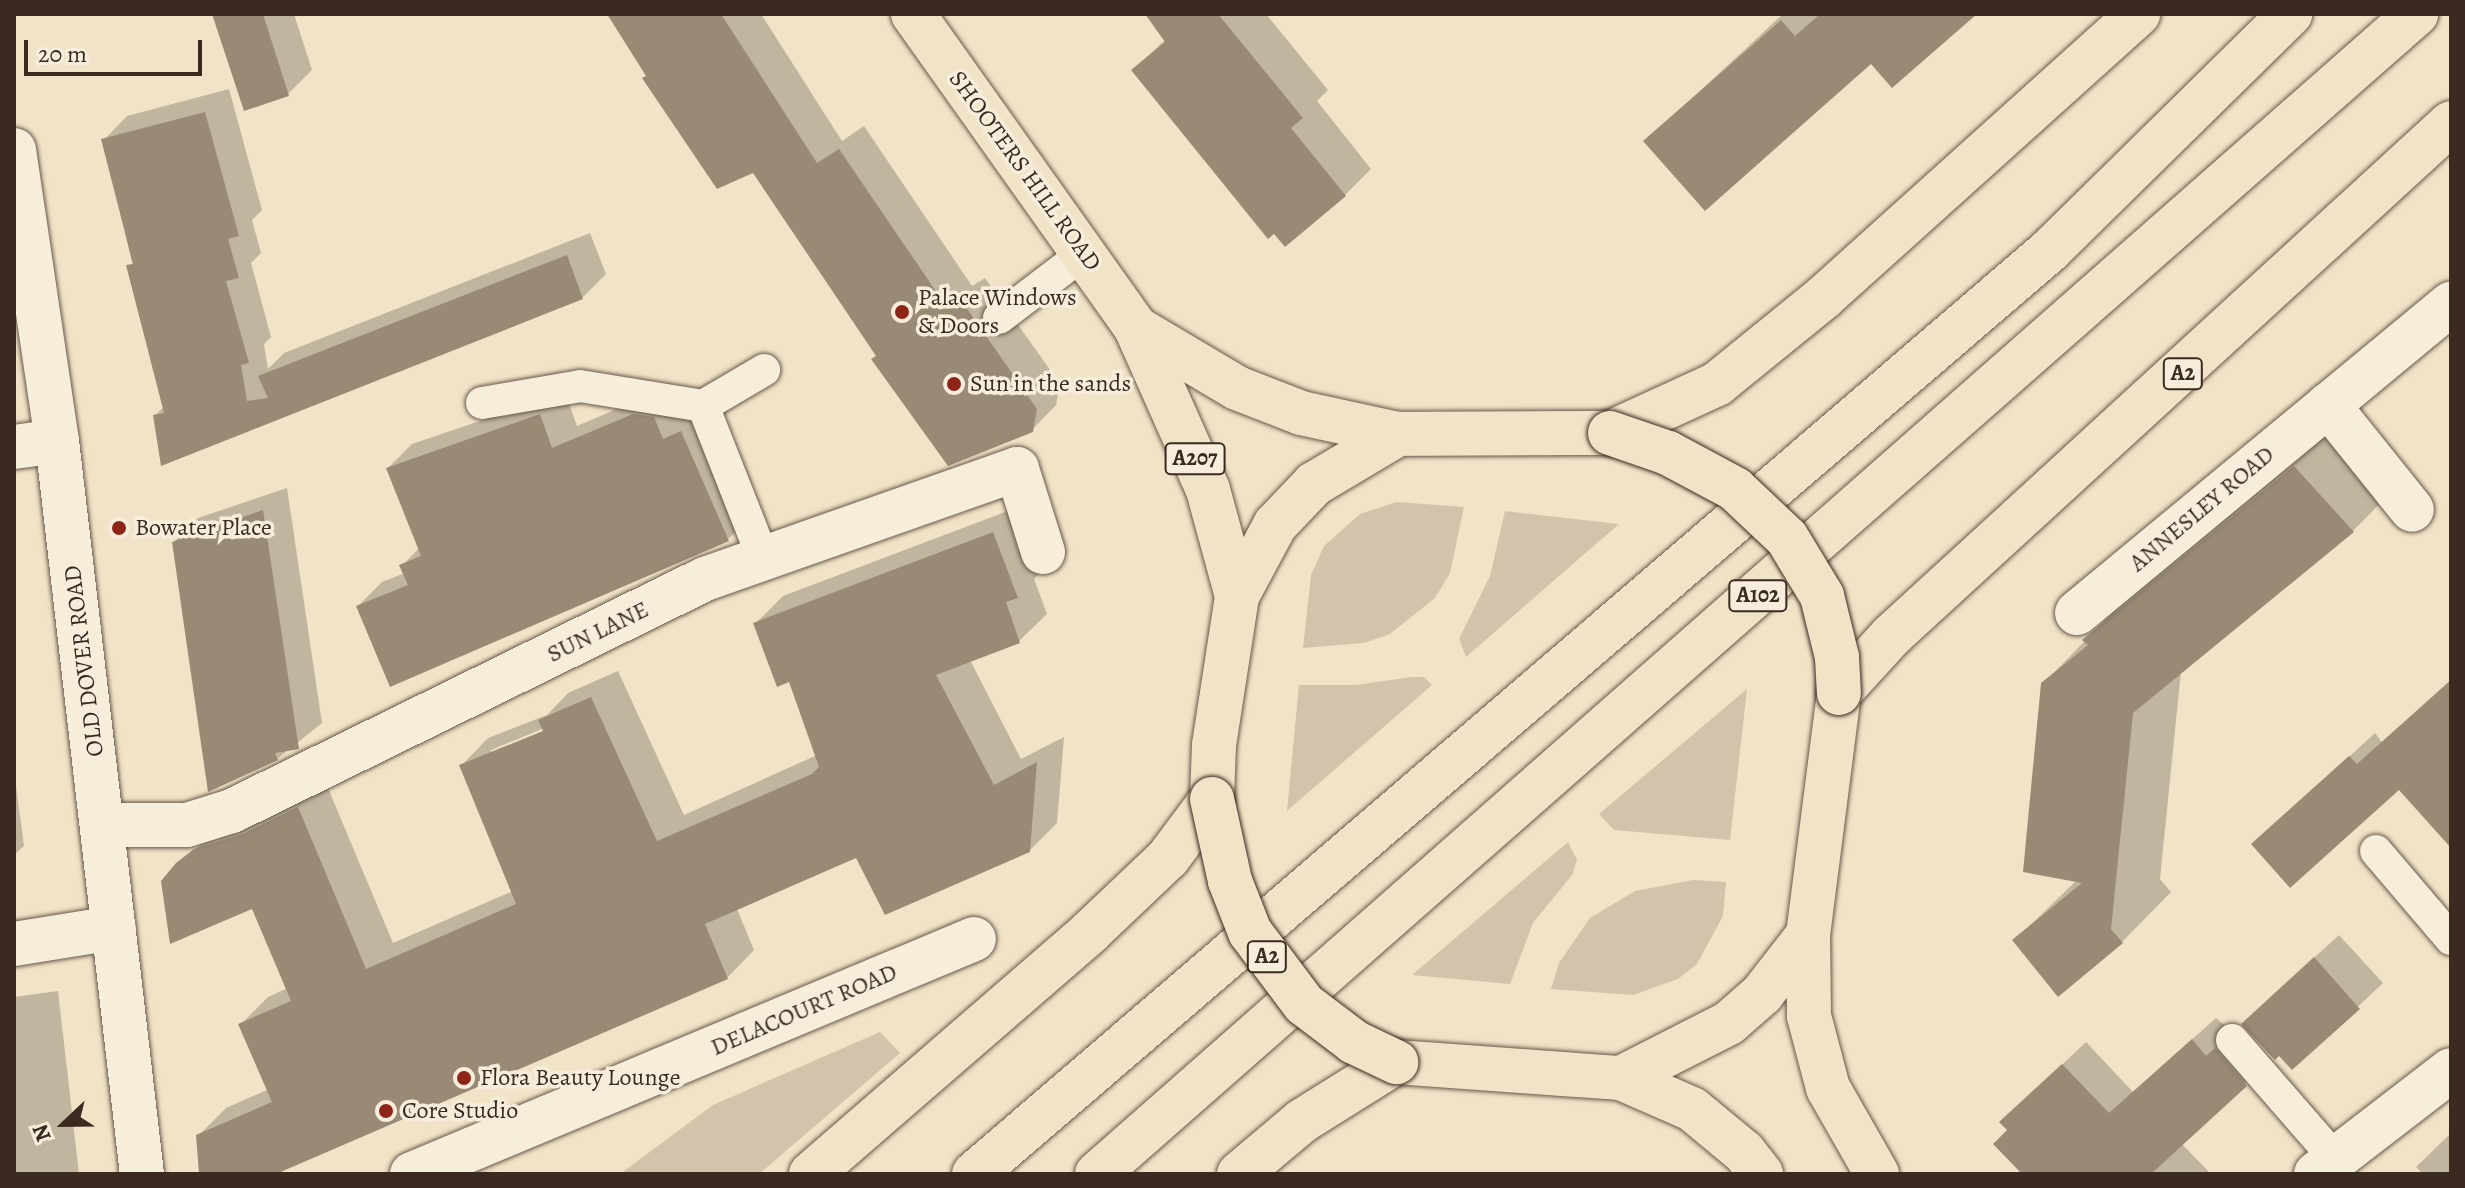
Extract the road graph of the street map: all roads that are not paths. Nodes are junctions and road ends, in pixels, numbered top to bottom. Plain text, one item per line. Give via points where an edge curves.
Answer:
1 (913, 14) edge
2 (2138, 14) edge
3 (2290, 14) edge
4 (2416, 14) edge
5 (2451, 123) edge
6 (14, 150) edge
7 (1083, 254) junction
8 (2451, 304) edge
9 (999, 318) dead end
10 (1136, 328) junction
11 (764, 370) dead end
12 (482, 403) dead end
13 (2328, 405) junction
14 (703, 406) junction
15 (1610, 433) junction
16 (1398, 434) junction
17 (57, 441) junction
18 (14, 447) edge
19 (2412, 510) dead end
20 (1043, 552) dead end
21 (763, 558) junction
22 (1237, 596) junction
23 (2077, 613) dead end
24 (1839, 693) junction
25 (1212, 799) junction
26 (104, 825) junction
27 (2376, 851) dead end
28 (114, 928) junction
29 (1808, 935) junction
30 (974, 939) dead end
31 (2451, 939) edge
32 (14, 944) edge
33 (2232, 1040) dead end
34 (1396, 1062) junction
35 (2451, 1070) edge
36 (1621, 1078) junction
37 (1251, 1164) edge
38 (1871, 1167) edge
39 (2327, 1168) edge
40 (142, 1174) edge
41 (412, 1174) edge
42 (811, 1174) edge
43 (974, 1174) edge
44 (1097, 1174) edge
45 (1761, 1174) edge

1 - 7 main road, SHOOTERS HILL ROAD / A207
2 - 15 main road via 1762,349 1717,384
3 - 43 main road via 2050,250
4 - 44 main road, A102
5 - 24 main road, A2 via 2097,453 1946,585
6 - 17 street, OLD DOVER ROAD
7 - 9 lane
7 - 10 main road, SHOOTERS HILL ROAD / A207
8 - 13 street, ANNESLEY ROAD
10 - 16 main road, SHOOTERS HILL ROAD / A207 via 1237,388 1301,413
10 - 22 main road, SHOOTERS HILL ROAD / A207 via 1208,490
11 - 14 lane
12 - 14 lane via 580,386
13 - 19 street
13 - 23 street, ANNESLEY ROAD
14 - 21 lane
15 - 16 main road, SHOOTERS HILL ROAD
15 - 24 main road, bridge via 1668,453 1735,489 1787,538 1822,596 1837,657
16 - 22 main road, A2 via 1314,484 1275,525
17 - 18 street
17 - 26 street, OLD DOVER ROAD
20 - 21 street, SUN LANE via 1017,469
21 - 26 street, SUN LANE via 705,579 232,811 187,825
22 - 25 main road, A2 via 1214,745
24 - 29 main road
25 - 34 main road, A2, bridge via 1230,881 1250,932 1304,1004 1354,1042
25 - 42 main road via 1168,858 1090,932
26 - 28 street, OLD DOVER ROAD
27 - 31 lane
28 - 32 street
28 - 40 street, OLD DOVER ROAD
29 - 36 main road via 1762,994 1729,1023
29 - 38 main road via 1809,1016 1828,1088
30 - 41 street, DELACOURT ROAD
33 - 39 lane
34 - 36 main road, A2
34 - 37 main road via 1302,1121
35 - 39 street
36 - 45 main road, A2 via 1692,1109 1744,1152

